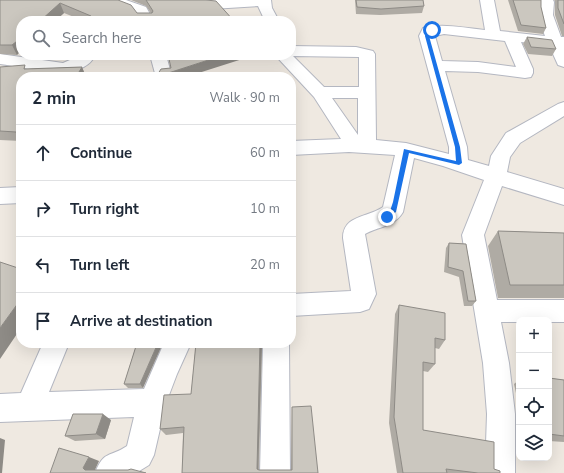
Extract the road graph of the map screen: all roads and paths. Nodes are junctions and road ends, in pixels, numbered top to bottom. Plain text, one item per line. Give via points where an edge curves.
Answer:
1 (112, 0) edge
2 (161, 0) edge
3 (167, 0) edge
4 (264, 0) edge
5 (487, 0) edge
6 (547, 2) edge
7 (145, 16) edge
8 (148, 16) edge
9 (269, 16) edge
10 (493, 35) junction
11 (511, 37) junction
12 (559, 42) edge
13 (296, 51) edge
14 (0, 59) edge
15 (83, 60) edge
16 (159, 60) edge
17 (286, 60) edge
18 (564, 62) edge
19 (435, 66) junction
20 (163, 72) edge
21 (294, 72) edge
22 (296, 75) edge
23 (368, 92) junction
24 (320, 93) junction
25 (564, 108) edge
26 (361, 146) junction
27 (296, 148) edge
28 (406, 150) junction
29 (459, 163) junction
30 (496, 176) junction
31 (16, 195) edge
32 (0, 196) edge
33 (562, 199) edge
34 (296, 305) edge
35 (487, 310) junction
36 (564, 311) edge
37 (54, 348) edge
38 (176, 348) edge
39 (276, 348) edge
40 (152, 404) junction
41 (29, 407) junction
42 (0, 408) edge
43 (110, 473) edge
44 (275, 473) edge
45 (500, 473) edge

1 - 7 street via 138,8
2 - 8 street
3 - 4 street via 212,5
4 - 9 street
5 - 10 street
6 - 12 street via 546,12
10 - 11 street
10 - 19 street via 428,31
11 - 12 street
11 - 19 street via 525,73 478,67
12 - 18 street
13 - 23 street via 365,53 368,58
14 - 15 street via 63,68
16 - 20 street
17 - 21 street
19 - 29 street via 458,147
22 - 24 street
23 - 24 street
23 - 26 street
24 - 26 street
25 - 30 street via 513,138 501,156
26 - 27 street
26 - 28 street
28 - 29 street
28 - 34 street via 392,212 387,217 354,230 364,294 360,301
29 - 30 street
30 - 33 street
30 - 35 street via 473,235
31 - 32 street
35 - 36 street
35 - 45 street via 501,414
37 - 41 street
38 - 40 street
39 - 44 street
40 - 41 street
40 - 43 street via 139,455 129,462 115,466
41 - 42 street

